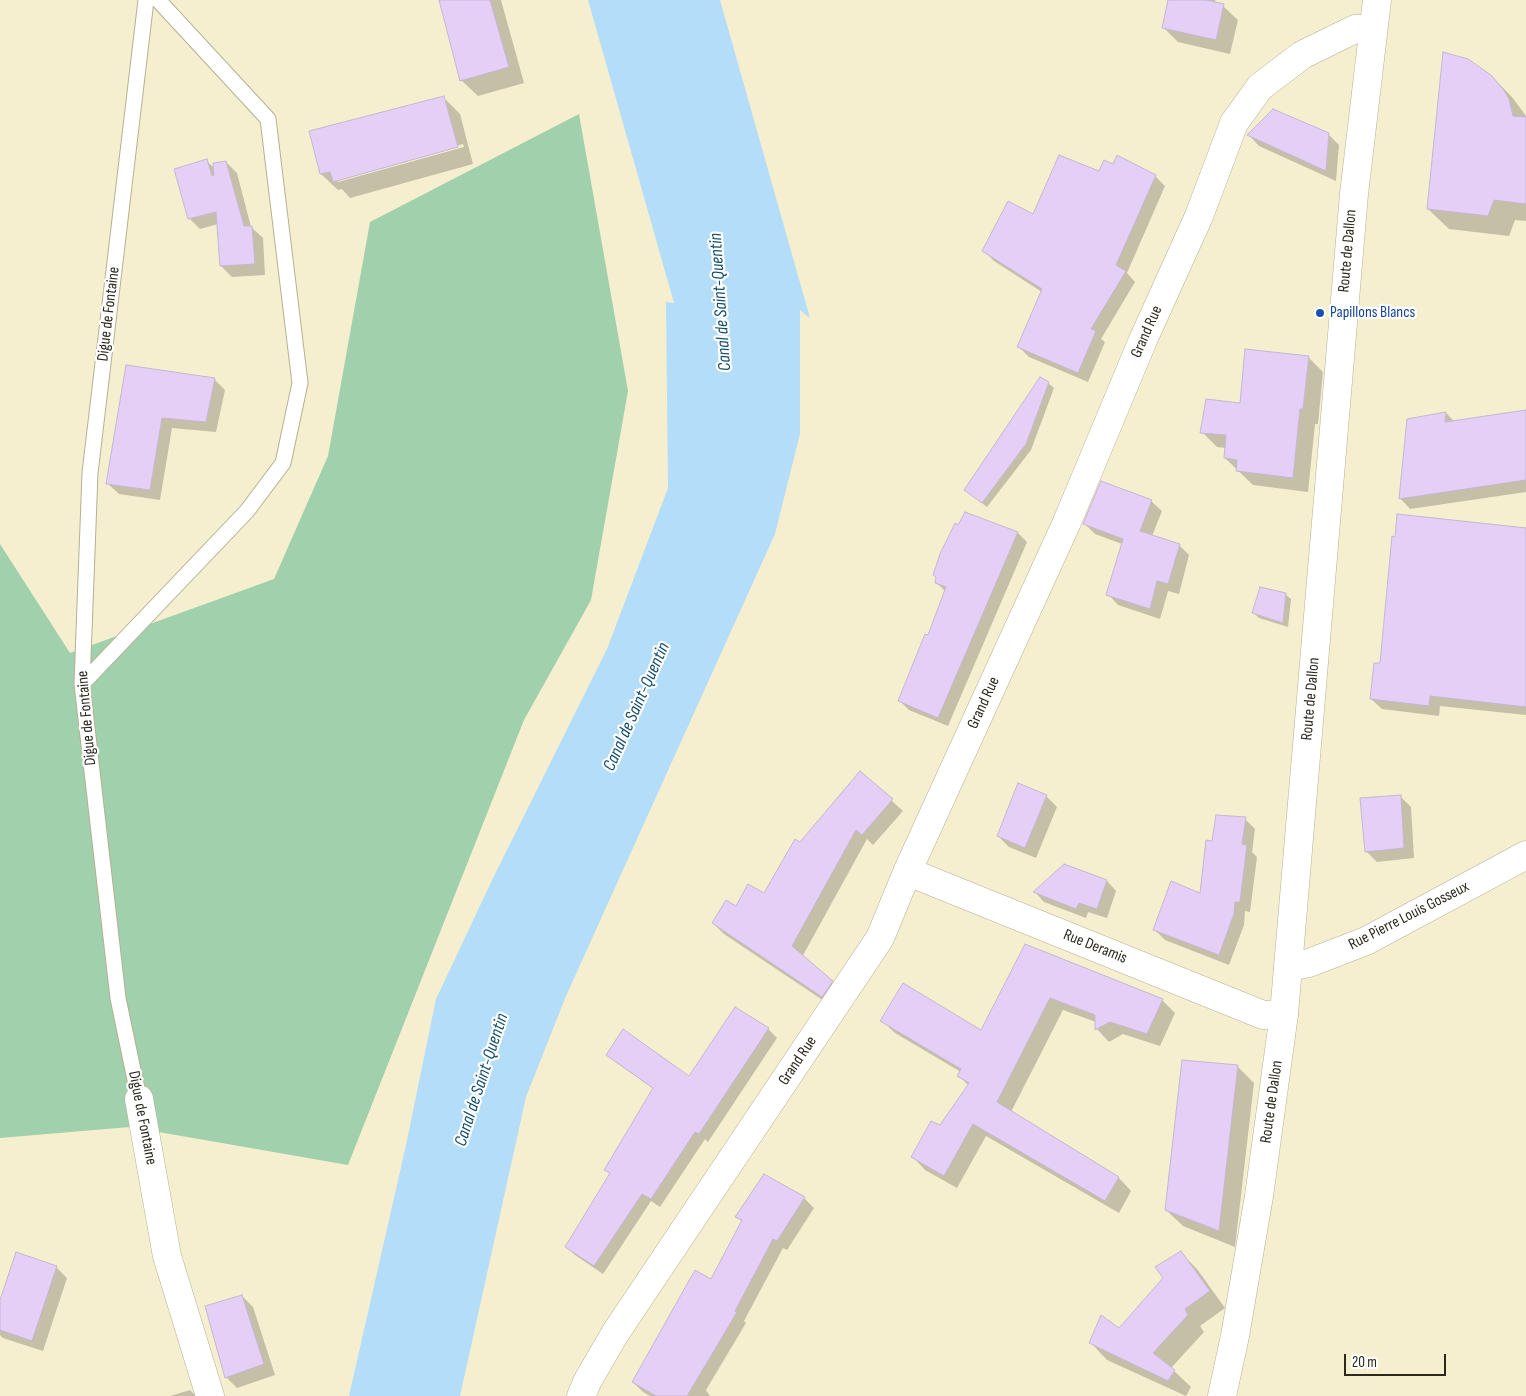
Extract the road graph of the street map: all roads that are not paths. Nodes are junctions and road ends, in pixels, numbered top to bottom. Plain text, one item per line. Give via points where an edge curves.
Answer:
1 (146, 0) edge
2 (158, 0) edge
3 (1377, 0) edge
4 (1373, 29) junction
5 (82, 684) junction
6 (1526, 855) edge
7 (908, 870) junction
8 (1288, 967) junction
9 (1284, 1014) junction
10 (139, 1099) joint
11 (210, 1396) edge
12 (581, 1396) edge
13 (1222, 1396) edge

1 - 5 lane, Digue de Fontaine via 90,473
2 - 5 lane via 268,118 300,383 283,463 247,511
3 - 4 street, Route de Dallon
4 - 7 street, Grand Rue via 1355,29 1302,55 1260,87 1234,123 1199,216 1067,522
4 - 8 street, Route de Dallon via 1344,301
5 - 10 lane, Digue de Fontaine via 118,998
6 - 8 street, Rue Pierre Louis Gosseux via 1366,941 1309,963
7 - 9 street, Rue Deramis via 1263,1015
7 - 12 street, Grand Rue via 880,938 616,1332
8 - 9 street, Route de Dallon
9 - 13 street, Route de Dallon via 1259,1196
10 - 11 street, Digue de Fontaine via 167,1256

